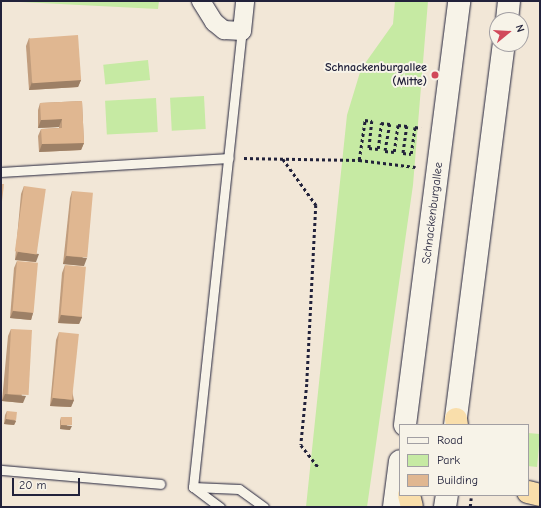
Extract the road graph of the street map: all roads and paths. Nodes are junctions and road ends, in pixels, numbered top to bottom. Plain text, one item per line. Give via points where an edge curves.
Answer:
1 (201, 1) edge
2 (246, 1) edge
3 (459, 1) edge
4 (509, 1) edge
5 (508, 12) edge
6 (242, 31) junction
7 (503, 52) edge
8 (428, 129) dead end
9 (229, 158) junction
10 (284, 159) junction
11 (359, 160) junction
12 (422, 167) dead end
13 (1, 172) edge
14 (456, 423) edge
15 (405, 424) edge
16 (319, 468) dead end
17 (399, 469) edge
18 (1, 470) edge
19 (160, 484) dead end
20 (193, 487) junction
21 (529, 492) edge
22 (540, 495) edge
23 (409, 496) edge
24 (447, 496) edge
25 (471, 498) dead end
26 (220, 507) edge
27 (264, 507) edge
28 (394, 507) edge
29 (412, 507) edge
30 (445, 507) edge
31 (470, 507) edge

1 - 6 street via 214,22 224,30
2 - 6 street
3 - 15 main road, Schnackenburgallee
4 - 5 main road
6 - 9 lane
7 - 14 main road
8 - 11 path via 415,127 411,154 403,154 407,126 398,125 394,152 386,151 390,124 381,123 378,149 369,148 372,121 365,120
9 - 10 path
9 - 13 lane
9 - 20 lane
10 - 11 path
10 - 16 path via 316,205 307,384 301,445
11 - 12 path
17 - 28 main road
18 - 19 lane
20 - 26 lane
20 - 27 lane via 239,489
21 - 22 highway
23 - 29 highway
24 - 30 main road
25 - 31 path

